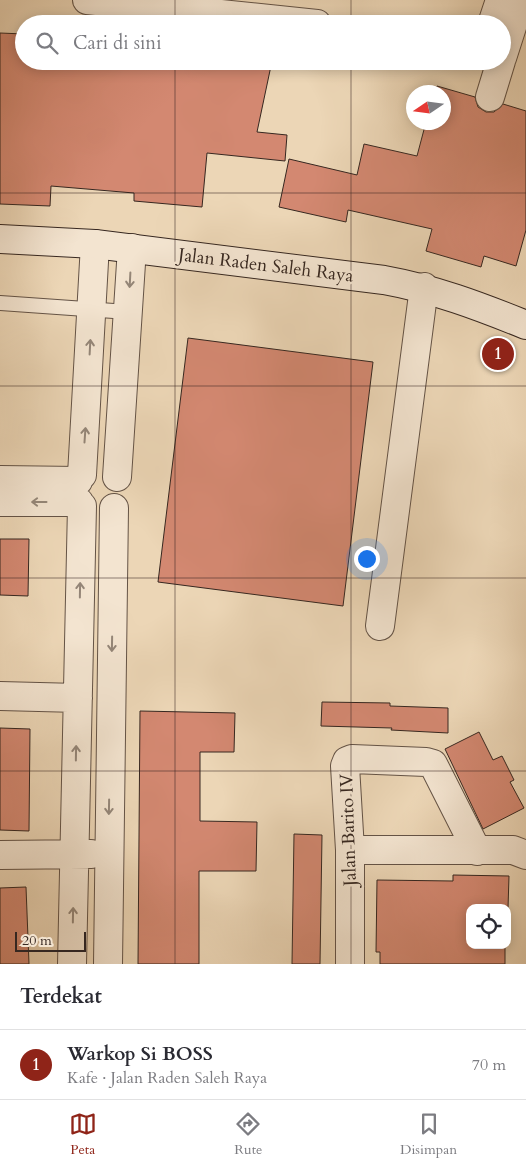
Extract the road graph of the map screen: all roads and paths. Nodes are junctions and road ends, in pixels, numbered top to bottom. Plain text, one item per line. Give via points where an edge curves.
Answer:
1 (87, 0) edge
2 (513, 3) edge
3 (231, 15) edge
4 (501, 15) edge
5 (499, 70) edge
6 (490, 97) dead end
7 (0, 239) edge
8 (95, 244) junction
9 (132, 248) junction
10 (424, 287) junction
11 (0, 304) edge
12 (92, 308) junction
13 (128, 312) junction
14 (526, 324) edge
15 (117, 477) junction
16 (0, 480) edge
17 (80, 491) junction
18 (0, 502) edge
19 (114, 508) junction
20 (380, 626) dead end
21 (0, 696) edge
22 (78, 698) junction
23 (350, 850) junction
24 (477, 851) junction
25 (74, 854) junction
26 (108, 854) junction
27 (0, 855) edge
28 (526, 856) edge
29 (72, 964) edge
30 (108, 964) edge
31 (350, 964) edge

1 - 3 street
2 - 4 street
5 - 6 street
7 - 8 street, Jalan Raden Saleh Raya
8 - 9 street, Jalan Raden Saleh Raya
8 - 12 street
9 - 10 street, Jalan Raden Saleh Raya
9 -> 13 street
10 - 14 street, Jalan Raden Saleh Raya
10 - 20 street
11 - 12 lane
12 - 13 lane
17 -> 12 street
13 - 15 street
15 - 17 street via 100,468 90,470
15 - 19 street via 122,493
16 - 17 street
17 -> 18 street
17 - 19 street via 88,511 101,514
22 -> 17 street
19 -> 26 street
21 - 22 street
25 -> 22 street
23 - 24 street
23 - 24 street, Jalan Barito IV via 345,766 352,759 433,764
23 - 31 street, Jalan Barito IV
24 - 28 street via 513,850
25 - 26 street
25 - 27 street
29 -> 25 street
26 - 30 street

